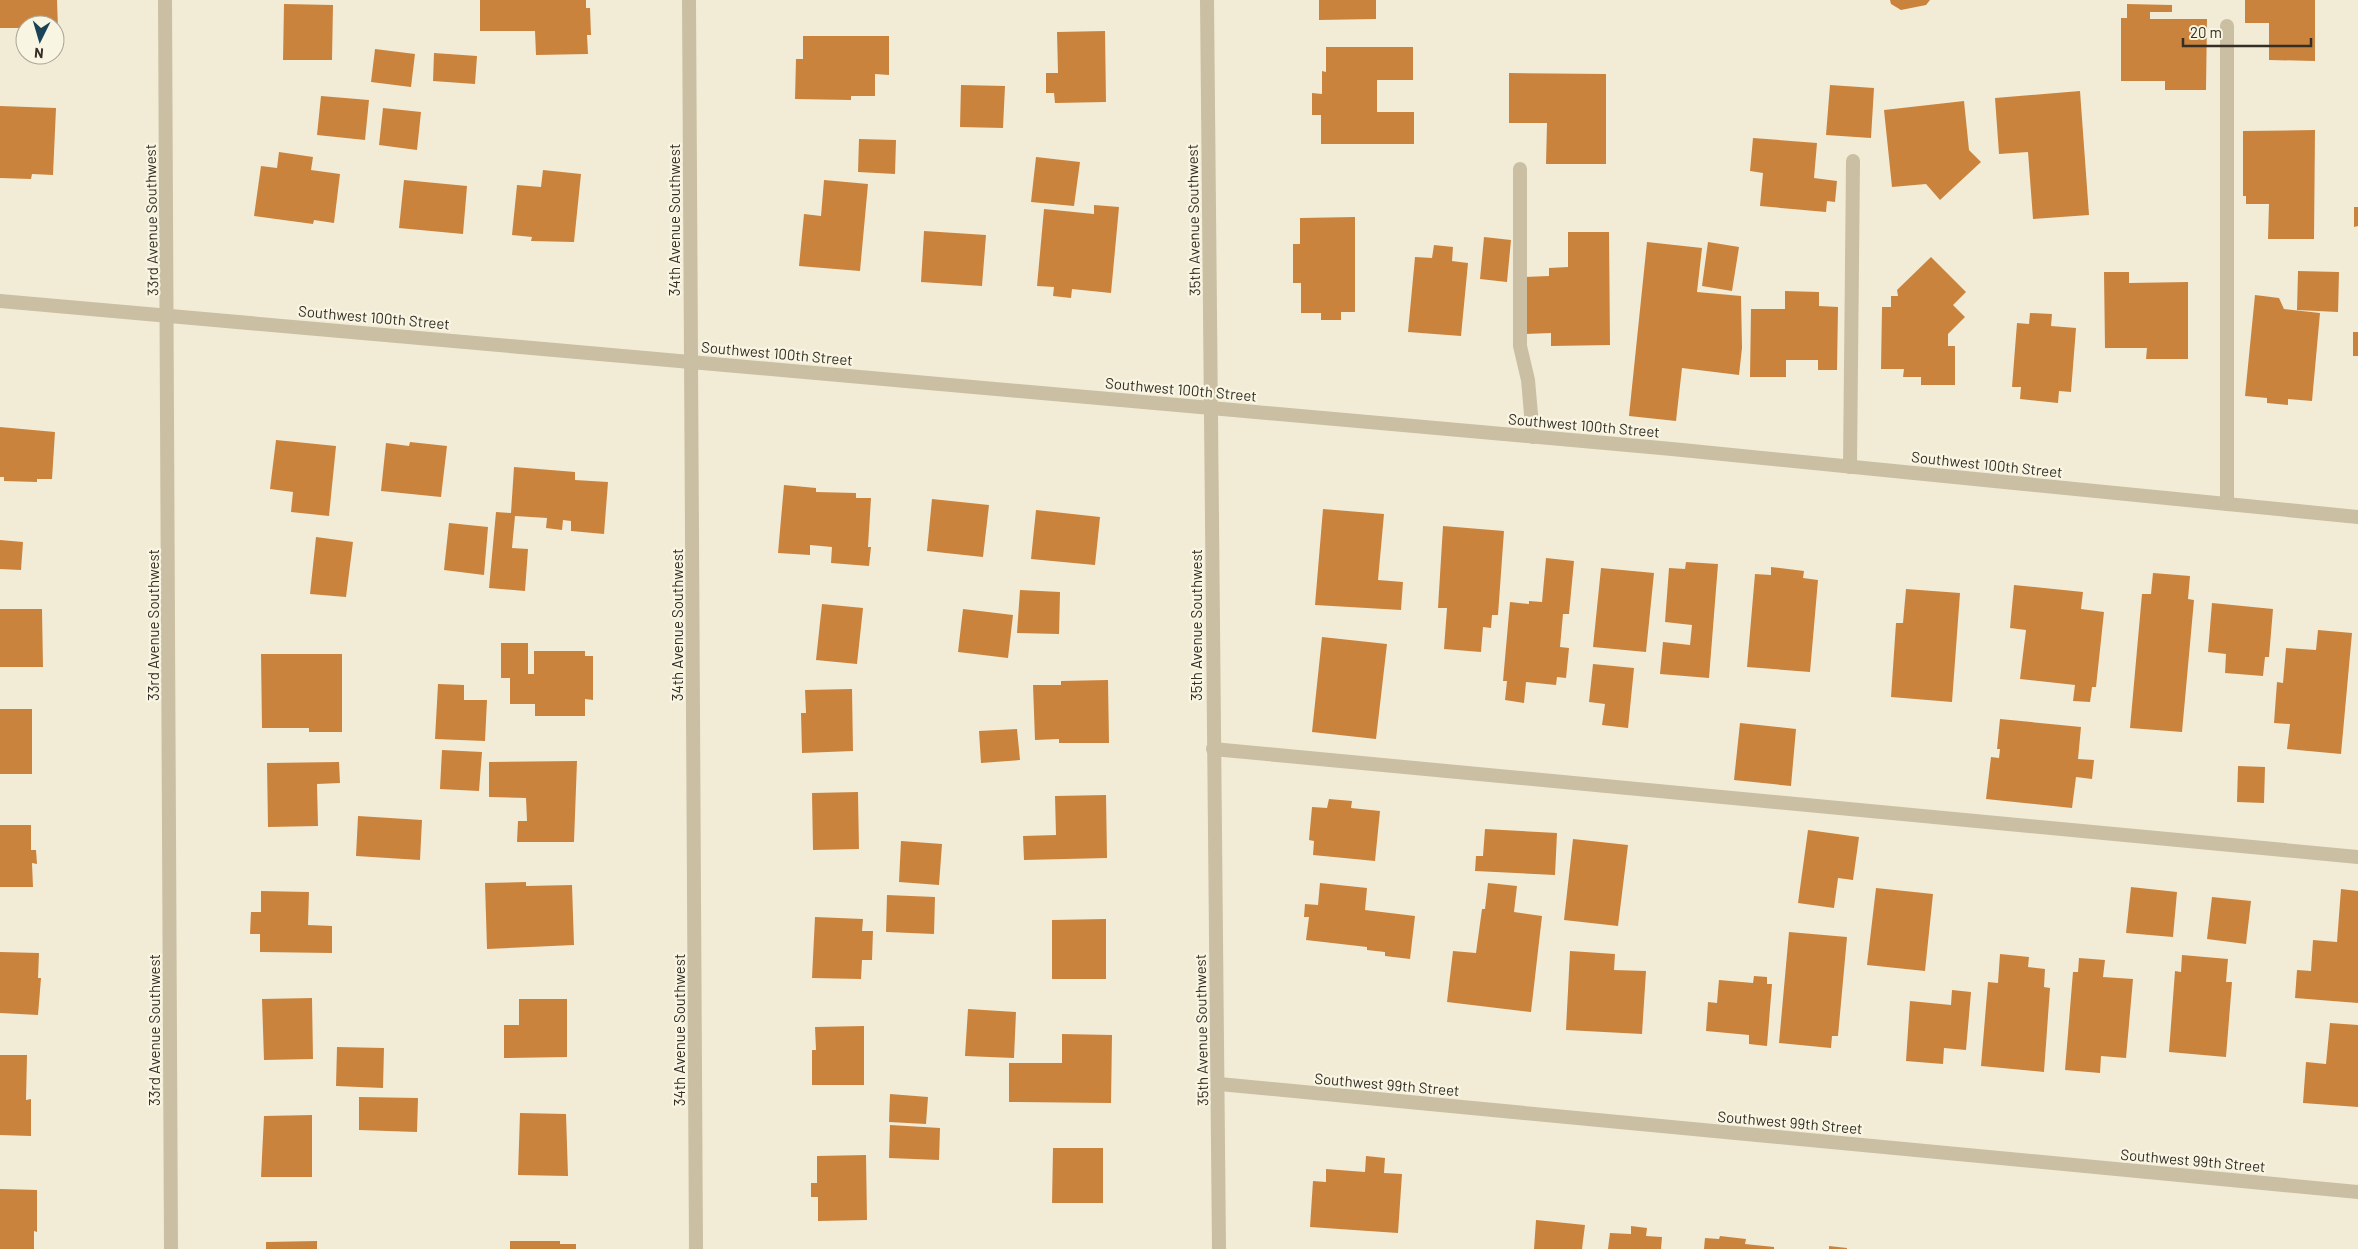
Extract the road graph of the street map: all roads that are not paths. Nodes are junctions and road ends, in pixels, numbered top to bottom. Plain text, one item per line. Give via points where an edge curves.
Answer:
1 (165, 0) edge
2 (689, 0) edge
3 (1207, 0) edge
4 (2227, 26) dead end
5 (1853, 161) dead end
6 (1520, 169) dead end
7 (0, 301) edge
8 (168, 315) junction
9 (692, 362) junction
10 (1211, 408) junction
11 (1533, 437) junction
12 (1850, 467) junction
13 (2227, 504) junction
14 (2358, 517) edge
15 (1213, 749) junction
16 (2358, 857) edge
17 (1219, 1084) junction
18 (2358, 1192) edge
19 (171, 1249) edge
20 (696, 1249) edge
21 (1219, 1249) edge

1 - 8 street, 33rd Avenue Southwest
2 - 9 street, 34th Avenue Southwest
3 - 10 street, 35th Avenue Southwest
4 - 13 street
5 - 12 street
6 - 11 street via 1520,346 1528,380
7 - 8 street, Southwest 100th Street
8 - 9 street, Southwest 100th Street
8 - 19 street, 33rd Avenue Southwest
9 - 10 street, Southwest 100th Street
9 - 20 street, 34th Avenue Southwest
10 - 11 street, Southwest 100th Street
10 - 15 street, 35th Avenue Southwest
11 - 12 street, Southwest 100th Street
12 - 13 street, Southwest 100th Street
13 - 14 street, Southwest 100th Street
15 - 16 street
15 - 17 street, 35th Avenue Southwest
17 - 18 street, Southwest 99th Street
17 - 21 street, 35th Avenue Southwest

